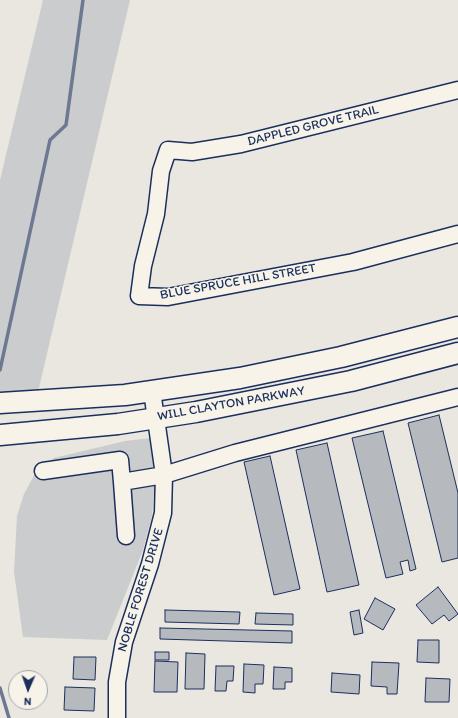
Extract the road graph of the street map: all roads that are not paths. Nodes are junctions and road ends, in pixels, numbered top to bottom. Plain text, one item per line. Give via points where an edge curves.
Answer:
1 (458, 90) edge
2 (168, 150) joint
3 (458, 234) edge
4 (458, 327) edge
5 (365, 351) junction
6 (458, 352) edge
7 (373, 376) junction
8 (152, 391) junction
9 (458, 397) edge
10 (5, 403) edge
11 (157, 418) junction
12 (1, 435) edge
13 (43, 471) dead end
14 (164, 475) junction
15 (122, 482) junction
16 (126, 536) dead end
17 (117, 718) edge

1 - 2 street, DAPPLED GROVE TRAIL via 241,144 192,152
2 - 3 street, BLUE SPRUCE HILL STREET via 161,171 156,214 143,266 140,296 168,297 353,262
4 - 5 main road, WILL CLAYTON PARKWAY
5 - 7 main road
5 - 8 main road, WILL CLAYTON PARKWAY via 240,378
6 - 7 main road, WILL CLAYTON PARKWAY
7 - 11 main road, WILL CLAYTON PARKWAY via 240,404
8 - 10 main road, WILL CLAYTON PARKWAY
8 - 11 street, NOBLE FOREST DRIVE
9 - 14 street via 235,453
11 - 12 main road, WILL CLAYTON PARKWAY
11 - 14 street, NOBLE FOREST DRIVE
13 - 15 street via 120,460
14 - 15 street
14 - 17 street, NOBLE FOREST DRIVE via 163,513 159,535 124,642 117,682
15 - 16 street

